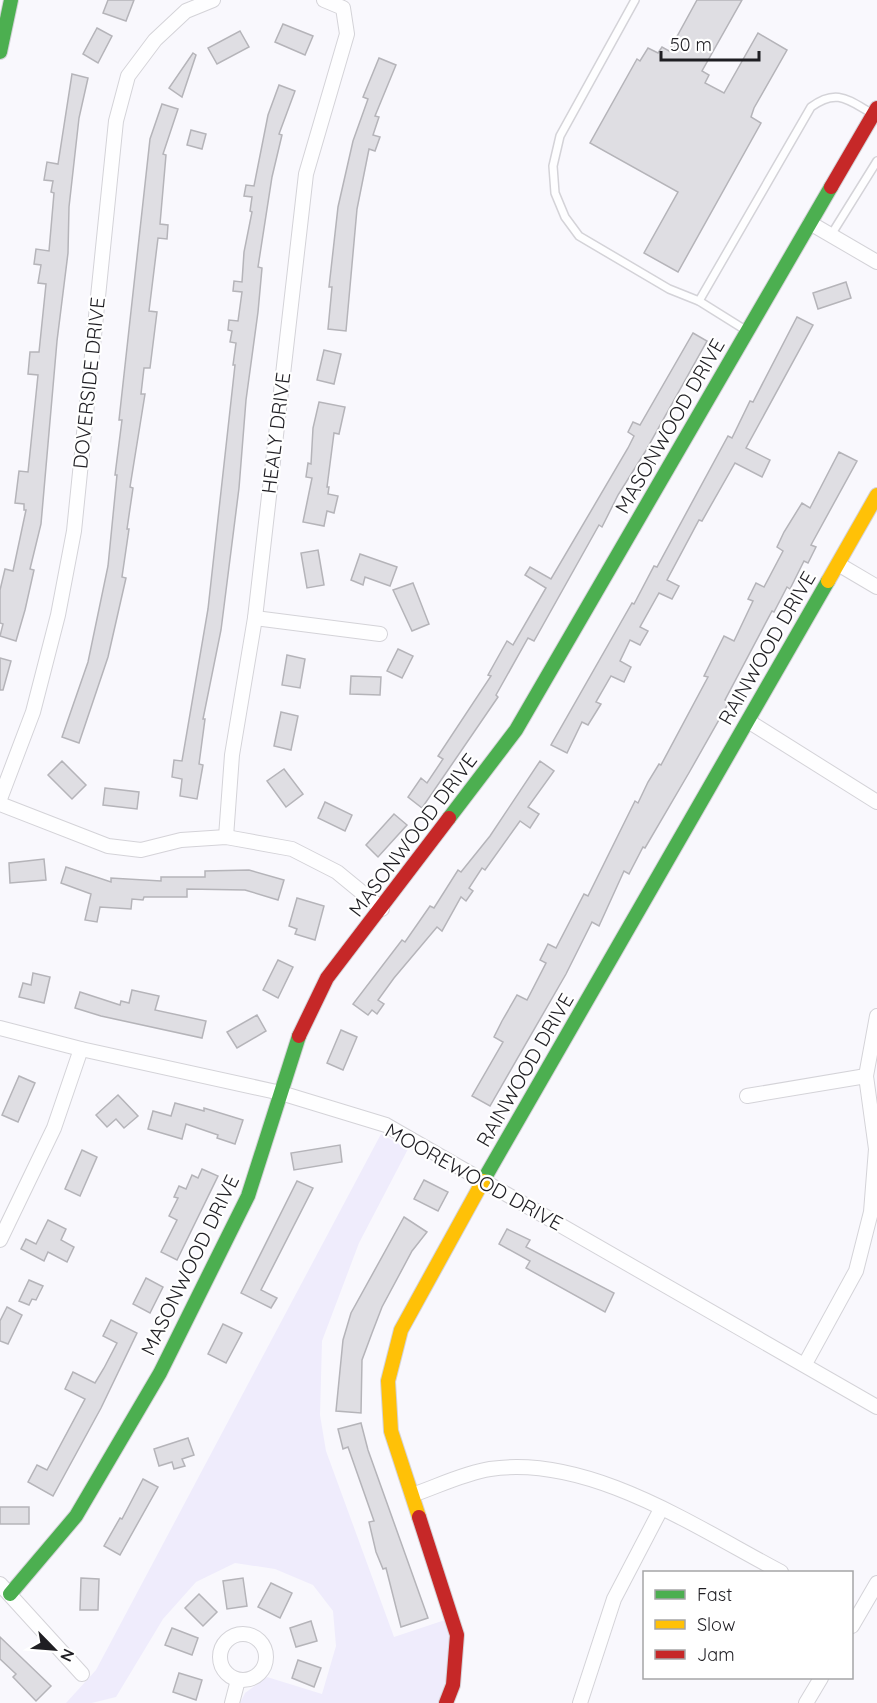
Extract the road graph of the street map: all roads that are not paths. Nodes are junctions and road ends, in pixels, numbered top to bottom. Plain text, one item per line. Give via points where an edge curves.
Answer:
1 (11, 0) edge
2 (213, 0) edge
3 (324, 0) edge
4 (635, 0) edge
5 (183, 5) edge
6 (0, 52) edge
7 (875, 111) edge
8 (877, 161) edge
9 (810, 223) junction
10 (831, 235) junction
11 (877, 262) edge
12 (699, 300) junction
13 (748, 331) junction
14 (877, 495) edge
15 (838, 564) junction
16 (877, 587) edge
17 (255, 618) junction
18 (380, 634) dead end
19 (748, 721) junction
20 (0, 799) edge
21 (877, 802) edge
22 (0, 804) edge
23 (226, 837) junction
24 (382, 909) junction
25 (877, 1017) edge
26 (0, 1028) edge
27 (81, 1049) junction
28 (866, 1076) junction
29 (281, 1093) junction
30 (747, 1096) dead end
31 (483, 1182) junction
32 (0, 1240) edge
33 (805, 1365) junction
34 (877, 1407) edge
35 (412, 1495) junction
36 (661, 1509) junction
37 (779, 1571) edge
38 (877, 1583) edge
39 (5, 1589) edge
40 (853, 1621) edge
41 (82, 1674) dead end
42 (820, 1679) edge
43 (238, 1680) dead end
44 (232, 1703) edge
45 (446, 1703) edge
46 (580, 1703) edge
47 (806, 1703) edge

1 - 6 main road
2 - 5 street, DOVERSIDE DRIVE
3 - 17 street, HEALY DRIVE via 343,8 347,34 306,174
4 - 12 lane via 560,136 553,166 555,193 579,236 669,290
5 - 20 street, DOVERSIDE DRIVE via 128,76 116,121 74,531 33,712
7 - 9 main road, MASONWOOD DRIVE
7 - 12 lane via 834,95 811,107
8 - 10 lane
9 - 10 street
9 - 13 main road, MASONWOOD DRIVE
10 - 11 street
12 - 13 lane
13 - 24 main road, MASONWOOD DRIVE via 516,730
14 - 15 main road, RAINWOOD DRIVE
15 - 16 street
15 - 19 main road, RAINWOOD DRIVE
17 - 18 street
17 - 23 street, HEALY DRIVE via 232,754
19 - 21 street
19 - 31 main road, RAINWOOD DRIVE
22 - 23 street via 108,846 141,850 181,840
23 - 24 street via 292,849 337,872
24 - 29 main road, MASONWOOD DRIVE via 327,978 301,1029
25 - 28 street
26 - 27 street, MOOREWOOD DRIVE
27 - 29 street, MOOREWOOD DRIVE
27 - 32 street via 54,1128
28 - 30 street
28 - 33 street via 876,1149 870,1212 856,1271
29 - 31 street, MOOREWOOD DRIVE via 386,1125
29 - 39 main road, MASONWOOD DRIVE via 248,1196 160,1373 76,1516
31 - 33 street, MOOREWOOD DRIVE
31 - 35 main road, RAINWOOD DRIVE via 401,1330 388,1381 391,1431
33 - 34 street, MOOREWOOD DRIVE
35 - 36 street via 489,1469 552,1469 631,1494
35 - 45 main road, RAINWOOD DRIVE via 457,1635 453,1685
36 - 37 street
36 - 46 street via 614,1599
38 - 40 street
39 - 41 street
42 - 47 street
43 - 44 street

